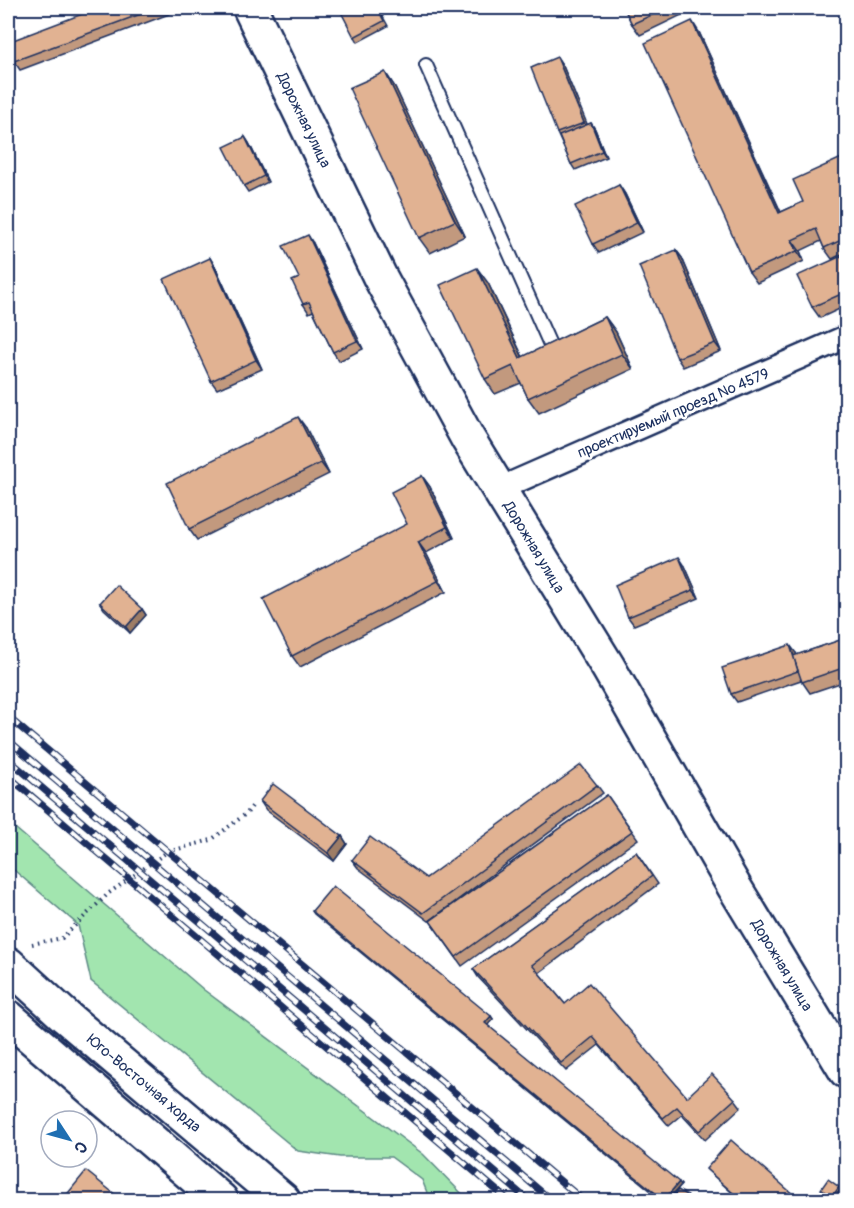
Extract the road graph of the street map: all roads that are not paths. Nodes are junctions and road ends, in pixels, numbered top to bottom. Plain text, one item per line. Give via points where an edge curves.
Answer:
1 (250, 8) edge
2 (426, 65) dead end
3 (846, 337) edge
4 (551, 347) edge
5 (499, 489) junction
6 (20, 954) edge
7 (8, 1017) edge
8 (846, 1071) edge
9 (221, 1200) edge
10 (283, 1200) edge

1 - 5 main road, Дорожная улица via 380,278
2 - 4 lane
3 - 5 street, проектируемый проезд № 4579
5 - 8 main road, Дорожная улица
6 - 10 main road, Юго-Восточная хорда via 66,1017
7 - 9 main road

